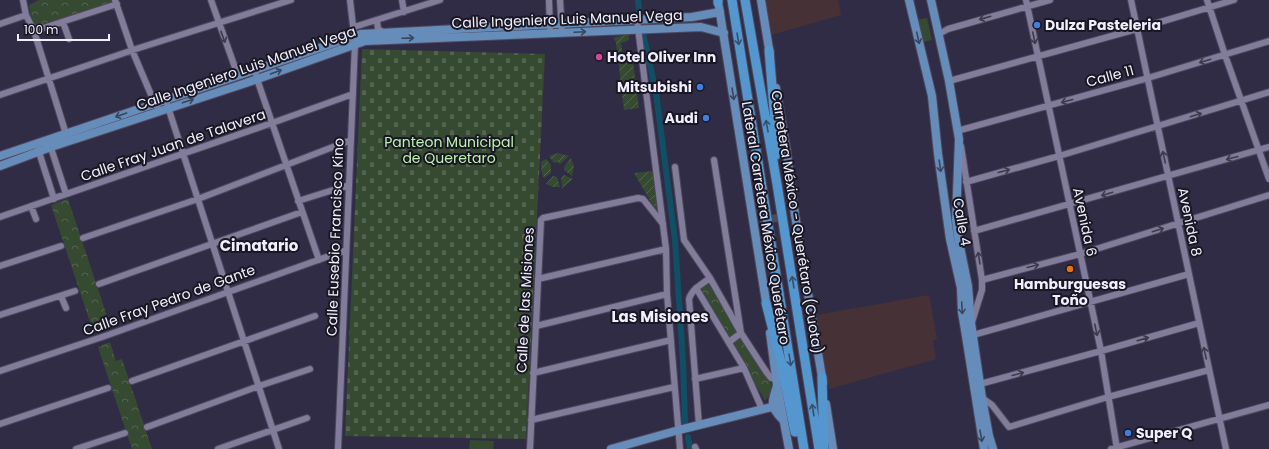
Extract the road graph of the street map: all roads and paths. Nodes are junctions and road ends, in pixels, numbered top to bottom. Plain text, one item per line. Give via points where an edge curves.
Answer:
1 (30, 0) edge
2 (211, 0) edge
3 (291, 0) edge
4 (350, 0) edge
5 (402, 0) edge
6 (440, 0) edge
7 (549, 0) edge
8 (560, 0) edge
9 (732, 0) edge
10 (745, 0) edge
11 (761, 0) edge
12 (909, 0) edge
13 (931, 0) edge
14 (1050, 0) edge
15 (1131, 0) edge
16 (1207, 0) edge
17 (1234, 0) edge
18 (23, 1) edge
19 (116, 2) edge
20 (1027, 3) edge
21 (719, 4) edge
22 (1210, 7) junction
23 (404, 12) junction
24 (26, 15) junction
25 (377, 20) junction
26 (637, 20) junction
27 (63, 22) junction
28 (218, 23) junction
29 (0, 24) edge
30 (562, 28) junction
31 (550, 29) junction
32 (638, 29) junction
33 (1137, 29) junction
34 (34, 31) junction
35 (383, 32) junction
36 (724, 33) junction
37 (939, 34) junction
38 (355, 35) junction
39 (69, 39) dead end
40 (1269, 41) edge
41 (132, 50) junction
42 (769, 50) junction
43 (1225, 54) junction
44 (1038, 56) junction
45 (255, 70) junction
46 (240, 75) junction
47 (48, 78) junction
48 (1148, 78) junction
49 (257, 79) junction
50 (949, 81) junction
51 (246, 83) junction
52 (1269, 92) edge
53 (353, 94) junction
54 (0, 95) edge
55 (1241, 101) junction
56 (155, 104) junction
57 (167, 104) junction
58 (1049, 105) junction
59 (160, 111) junction
60 (272, 124) junction
61 (1158, 127) junction
62 (66, 134) junction
63 (958, 135) junction
64 (350, 140) junction
65 (49, 144) junction
66 (1269, 147) edge
67 (38, 148) junction
68 (1259, 150) junction
69 (184, 154) junction
70 (0, 156) edge
71 (1059, 156) junction
72 (714, 160) dead end
73 (0, 166) edge
74 (286, 166) junction
75 (674, 167) dead end
76 (1168, 175) junction
77 (1269, 179) edge
78 (966, 182) junction
79 (777, 184) junction
80 (349, 185) junction
81 (66, 194) junction
82 (1269, 195) edge
83 (54, 199) junction
84 (198, 199) junction
85 (298, 201) junction
86 (1069, 205) junction
87 (31, 206) junction
88 (302, 212) junction
89 (0, 217) edge
90 (36, 219) dead end
91 (1178, 224) junction
92 (664, 225) junction
93 (974, 231) junction
94 (83, 238) dead end
95 (213, 244) junction
96 (61, 246) dead end
97 (666, 249) junction
98 (48, 250) junction
99 (346, 250) junction
100 (1080, 254) junction
101 (50, 258) dead end
102 (319, 260) junction
103 (0, 266) edge
104 (1189, 274) junction
105 (710, 278) junction
106 (538, 279) junction
107 (982, 280) junction
108 (99, 284) dead end
109 (696, 288) junction
110 (75, 291) dead end
111 (228, 292) junction
112 (667, 294) junction
113 (61, 296) junction
114 (1091, 301) junction
115 (766, 302) junction
116 (66, 308) dead end
117 (0, 315) edge
118 (315, 316) dead end
119 (971, 323) junction
120 (1199, 323) junction
121 (536, 326) junction
122 (741, 333) junction
123 (973, 335) junction
124 (671, 340) junction
125 (244, 341) junction
126 (729, 342) junction
127 (1101, 351) junction
128 (744, 368) junction
129 (310, 369) dead end
130 (1209, 370) junction
131 (0, 371) edge
132 (533, 373) junction
133 (822, 377) junction
134 (695, 379) junction
135 (132, 381) dead end
136 (777, 382) junction
137 (980, 384) junction
138 (259, 386) junction
139 (674, 387) junction
140 (108, 388) dead end
141 (1108, 397) junction
142 (982, 398) junction
143 (1269, 405) edge
144 (772, 407) junction
145 (762, 409) junction
146 (307, 418) dead end
147 (1219, 419) junction
148 (532, 420) junction
149 (783, 420) junction
150 (0, 424) edge
151 (698, 425) junction
152 (147, 427) dead end
153 (273, 430) junction
154 (678, 430) junction
155 (125, 433) dead end
156 (1115, 448) edge
157 (76, 449) edge
158 (218, 449) edge
159 (279, 449) edge
160 (338, 449) edge
161 (530, 449) edge
162 (611, 449) edge
163 (680, 449) edge
164 (789, 449) edge
165 (800, 449) edge
166 (804, 449) edge
167 (819, 449) edge
168 (824, 449) edge
169 (833, 449) edge
170 (984, 449) edge
171 (993, 449) edge
172 (1226, 449) edge

1 - 18 street
2 - 28 street
3 - 28 street
4 - 38 street, Calle Eusebio Francisco Kino
5 - 23 street
6 - 23 street
7 - 31 street
8 - 30 street
9 -> 166 highway, Carretera México - Querétaro (Cuota)
79 -> 10 highway, Carretera México - Querétaro (Cuota)
11 - 42 main road
12 -> 170 main road, Calle 4 via 932,96 950,240 962,288 962,312
13 - 37 main road, Calle 4
14 - 20 street
15 - 33 street, Avenida 8
16 - 22 street
17 - 22 street
18 - 24 street
19 - 27 street
19 - 41 street
20 -> 37 street
20 -> 44 street, Avenida 6
21 - 26 main road, Calle Ingeniero Luis Manuel Vega via 692,17
21 - 36 main road, Lateral Carretera México Querétaro
22 - 33 street
22 - 43 street
23 - 25 street
24 - 29 street
24 - 34 street
25 - 35 street via 378,28
25 - 38 street
26 - 30 main road, Calle Ingeniero Luis Manuel Vega
26 - 32 street
27 - 34 street
27 - 39 street
28 - 41 street
28 -> 46 street
30 - 31 main road, Calle Ingeniero Luis Manuel Vega
30 -> 32 main road, Calle Ingeniero Luis Manuel Vega
31 - 35 main road, Calle Ingeniero Luis Manuel Vega
38 -> 31 main road, Calle Ingeniero Luis Manuel Vega via 375,40
32 - 36 main road, Calle Ingeniero Luis Manuel Vega via 701,27
32 - 92 street
33 - 44 street
33 - 48 street, Avenida 8
34 - 47 street
35 - 38 main road, Calle Ingeniero Luis Manuel Vega
36 -> 115 main road, Lateral Carretera México Querétaro via 757,222
37 - 50 main road, Calle 4
38 - 45 main road, Calle Ingeniero Luis Manuel Vega
49 -> 38 main road, Calle Ingeniero Luis Manuel Vega
38 - 53 street, Calle Eusebio Francisco Kino
40 - 43 street, Calle 11
41 - 47 street
41 - 56 street
42 - 79 highway
42 - 133 main road via 786,147 791,215
43 -> 48 street, Calle 11
43 - 55 street
44 - 50 street
44 - 58 street, Avenida 6
45 - 46 main road, Calle Ingeniero Luis Manuel Vega
45 - 49 street
46 - 51 street
46 - 57 main road, Calle Ingeniero Luis Manuel Vega
47 - 54 street
47 - 62 street
48 -> 58 street, Calle 11
48 - 61 street, Avenida 8
49 - 51 main road, Calle Ingeniero Luis Manuel Vega
49 - 60 street
50 - 63 main road, Calle 4
57 -> 51 main road, Calle Ingeniero Luis Manuel Vega
52 - 55 street
53 - 60 street, Calle Fray Juan de Talavera
53 - 64 street, Calle Eusebio Francisco Kino
61 -> 55 street
55 - 68 street
56 - 57 main road, Calle Ingeniero Luis Manuel Vega
56 - 59 street
56 -> 62 main road, Calle Ingeniero Luis Manuel Vega
57 - 59 main road, Calle Ingeniero Luis Manuel Vega
57 - 69 street
58 - 63 street, Calle 11
58 - 71 street, Avenida 6
59 - 65 main road, Calle Ingeniero Luis Manuel Vega
60 - 69 street, Calle Fray Juan de Talavera
60 - 74 street
61 - 71 street
76 -> 61 street, Avenida 8
62 - 65 main road, Calle Ingeniero Luis Manuel Vega
63 - 78 street
63 - 119 main road, Calle 4 via 956,220 968,286
64 - 74 street
64 - 80 street, Calle Eusebio Francisco Kino
65 - 67 main road, Calle Ingeniero Luis Manuel Vega
65 - 81 street
66 - 68 street
67 - 70 main road, Calle Ingeniero Luis Manuel Vega
67 - 73 main road, Calle Ingeniero Luis Manuel Vega
67 - 83 street
68 -> 76 street
68 - 77 street
69 - 81 street, Calle Fray Juan de Talavera
69 - 84 street
78 -> 71 street
71 - 86 street, Avenida 6
72 - 122 street
74 - 84 street
74 - 85 street
75 - 105 street via 683,236
76 -> 86 street
76 - 91 street, Avenida 8
78 - 93 street
167 -> 79 highway, Carretera México - Querétaro (Cuota)
80 - 85 street
80 - 99 street, Calle Eusebio Francisco Kino
81 - 83 street, Calle Fray Juan de Talavera
82 - 91 street
83 - 87 street, Calle Fray Juan de Talavera
84 - 94 street
84 - 95 street
85 - 88 street
86 - 93 street
86 - 100 street, Avenida 6
87 - 89 street, Calle Fray Juan de Talavera
87 - 90 street
88 - 95 street
88 - 102 street
100 -> 91 street
91 - 104 street, Avenida 8
92 - 97 street
92 - 106 street, Calle de las Misiones via 640,198 543,218 540,224
107 -> 93 street
95 - 108 street
95 - 111 street
96 - 98 street
97 - 106 street
97 - 112 street
98 - 101 street
98 - 103 street
99 - 102 street, Calle Fray Pedro de Gante
99 - 160 street, Calle Eusebio Francisco Kino
107 -> 100 street
100 - 114 street, Avenida 6
102 - 111 street, Calle Fray Pedro de Gante
104 - 114 street
104 - 120 street, Avenida 8
105 - 109 street
105 - 122 street
106 - 121 street, Calle de las Misiones
107 - 119 street via 982,290
109 - 126 street
109 - 134 street via 689,298
110 - 113 street
111 - 125 street
111 - 131 street, Calle Fray Pedro de Gante
112 - 121 street
112 - 124 street
113 - 116 street
113 - 117 street
114 - 123 street
114 -> 127 street, Avenida 6
115 - 136 main road, Lateral Carretera México Querétaro
115 - 165 highway
118 - 125 street
119 - 123 main road, Calle 4
127 -> 120 street
130 -> 120 street, Avenida 8
121 - 132 street, Calle de las Misiones
122 - 126 street
122 - 136 street via 767,373
123 - 137 main road, Calle 4
124 - 132 street
124 - 139 street
125 - 135 street
125 - 138 street
126 - 128 street
137 -> 127 street
127 - 141 street, Avenida 6
128 - 134 street
128 - 145 street
129 - 138 street
130 - 141 street
130 - 147 street, Avenida 8
132 - 148 street, Calle de las Misiones
133 - 168 highway
133 - 169 main road
134 - 151 street
136 - 144 main road
136 - 149 main road, Lateral Carretera México Querétaro
137 - 142 main road, Calle 4
138 - 152 street
138 - 153 street
139 - 148 street
139 - 154 street
140 - 150 street
141 - 142 street via 1009,427 992,405
141 - 156 street, Avenida 6
142 - 171 main road, Calle 4
143 - 147 street
144 - 145 main road
144 - 149 main road
145 - 151 main road
146 - 153 street
147 - 156 street
147 - 172 street, Avenida 8
148 - 161 street, Calle de las Misiones
149 - 164 main road, Lateral Carretera México Querétaro
151 - 154 main road
153 - 158 street
153 - 159 street
154 - 162 main road
154 - 163 street
155 - 157 street

